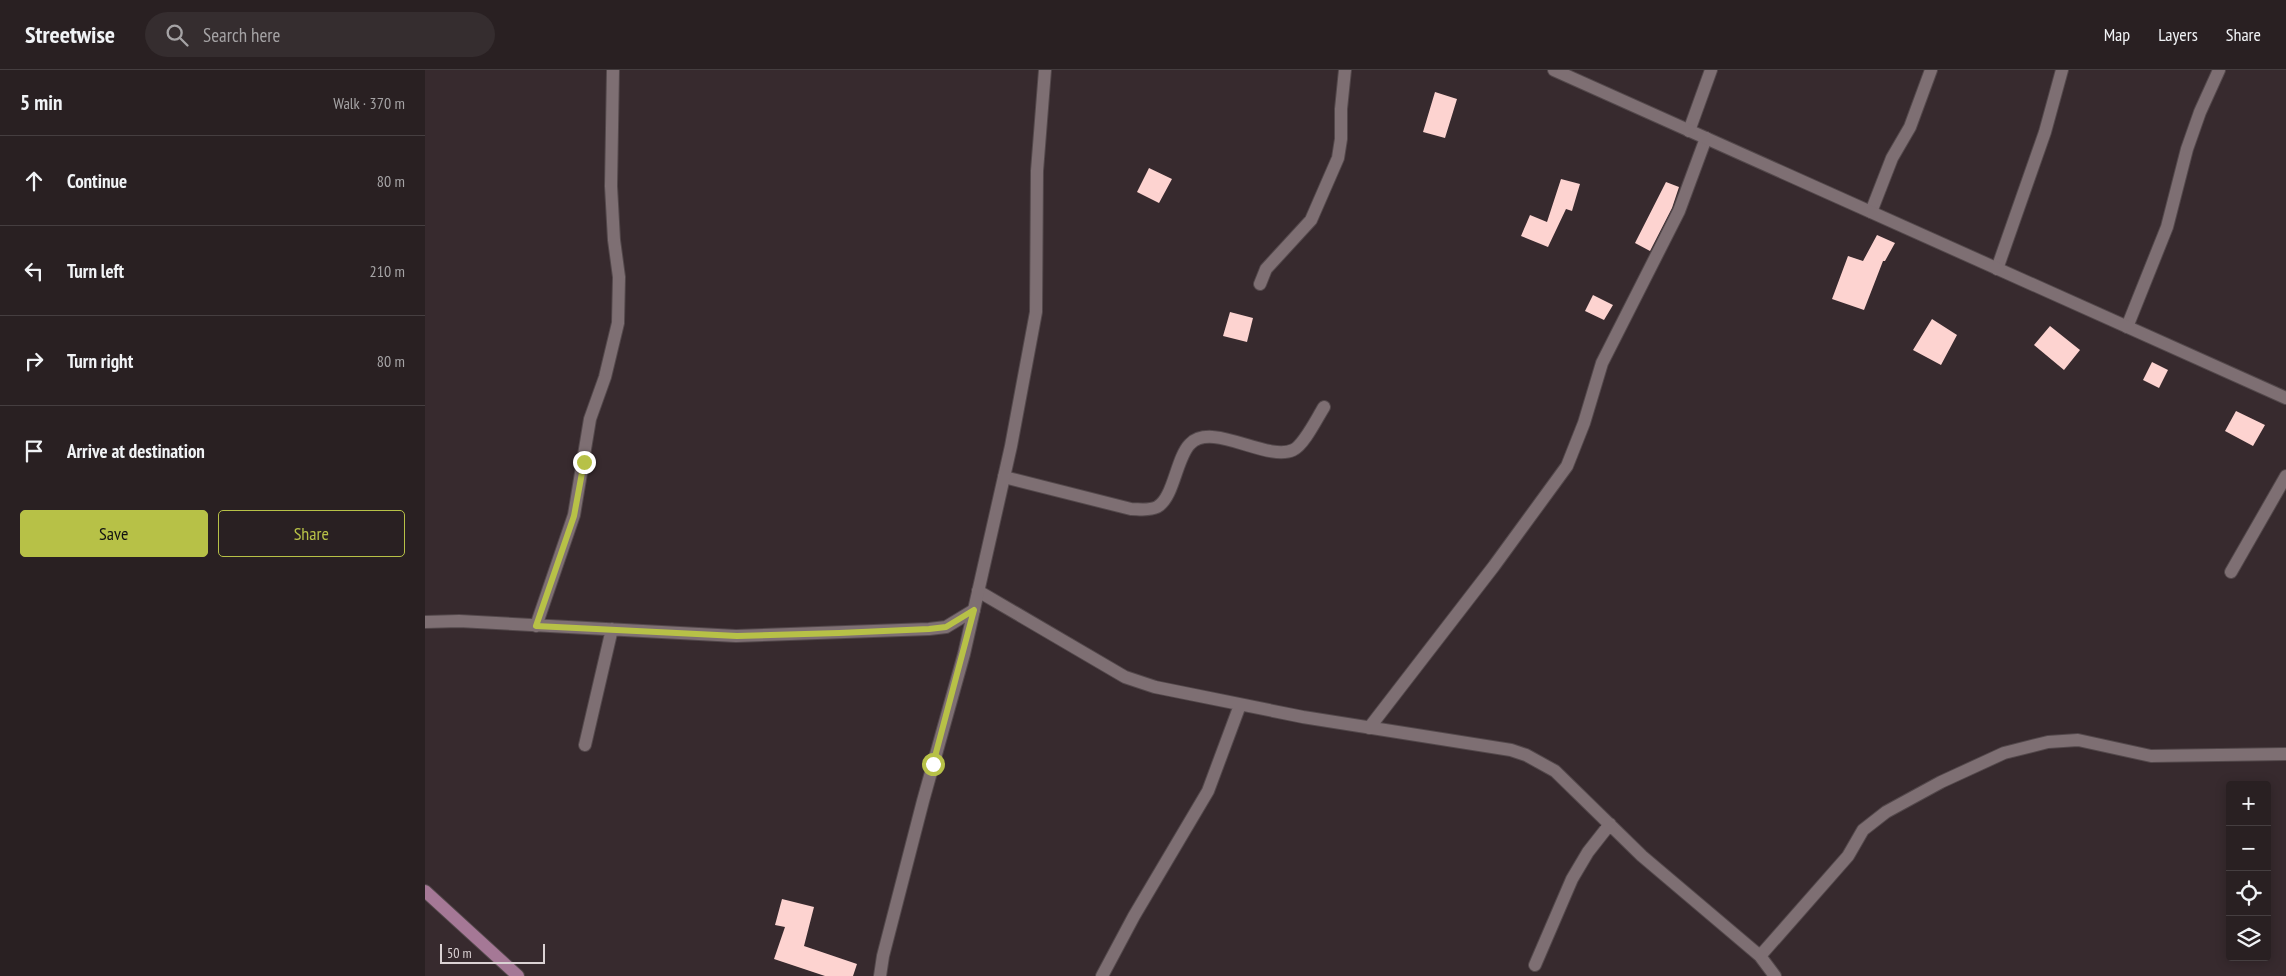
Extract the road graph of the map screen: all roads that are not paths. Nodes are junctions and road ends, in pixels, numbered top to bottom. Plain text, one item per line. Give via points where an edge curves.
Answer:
1 (613, 70) edge
2 (1045, 70) edge
3 (1345, 70) edge
4 (1554, 70) edge
5 (1711, 70) edge
6 (1931, 70) edge
7 (2062, 70) edge
8 (2219, 70) edge
9 (1689, 130) junction
10 (1706, 138) junction
11 (1871, 212) junction
12 (1997, 269) junction
13 (1261, 284) dead end
14 (2127, 327) junction
15 (2286, 398) edge
16 (1324, 407) dead end
17 (2286, 476) edge
18 (1003, 477) junction
19 (2231, 572) dead end
20 (978, 591) junction
21 (974, 610) junction
22 (425, 622) edge
23 (536, 626) junction
24 (612, 630) junction
25 (1240, 705) junction
26 (1369, 728) junction
27 (585, 745) dead end
28 (2286, 754) edge
29 (1610, 824) junction
30 (425, 891) edge
31 (1760, 956) junction
32 (1535, 965) dead end
33 (518, 976) edge
34 (880, 976) edge
35 (1102, 976) edge
36 (1775, 976) edge

1 - 23 street via 611,186 613,240 619,278 618,323 605,377 590,419 574,516
2 - 18 street via 1037,171 1035,312
3 - 13 street via 1338,158 1311,220 1266,269
4 - 9 street
5 - 9 street
6 - 11 street
7 - 12 street via 2045,132
8 - 14 street via 2187,149 2167,227
9 - 10 street
10 - 11 street
10 - 26 street via 1679,211 1602,363 1567,466
11 - 12 street
12 - 14 street
14 - 15 street
16 - 18 street via 1294,450 1281,452 1200,437 1185,451 1165,499 1157,507 1145,510
17 - 19 street
18 - 20 street
20 - 21 street
20 - 25 street via 1125,677 1155,687
21 - 24 street via 946,627 929,629 737,636
21 - 34 street
22 - 23 street
23 - 24 street
24 - 27 street
25 - 26 street
25 - 35 street via 1208,791
26 - 29 street via 1526,755 1555,771
28 - 31 street via 2151,756 2078,740 2048,742 2004,752 1886,812 1863,830 1848,856
29 - 31 street via 1642,856
29 - 32 street via 1572,879
30 - 33 main road
31 - 36 street

